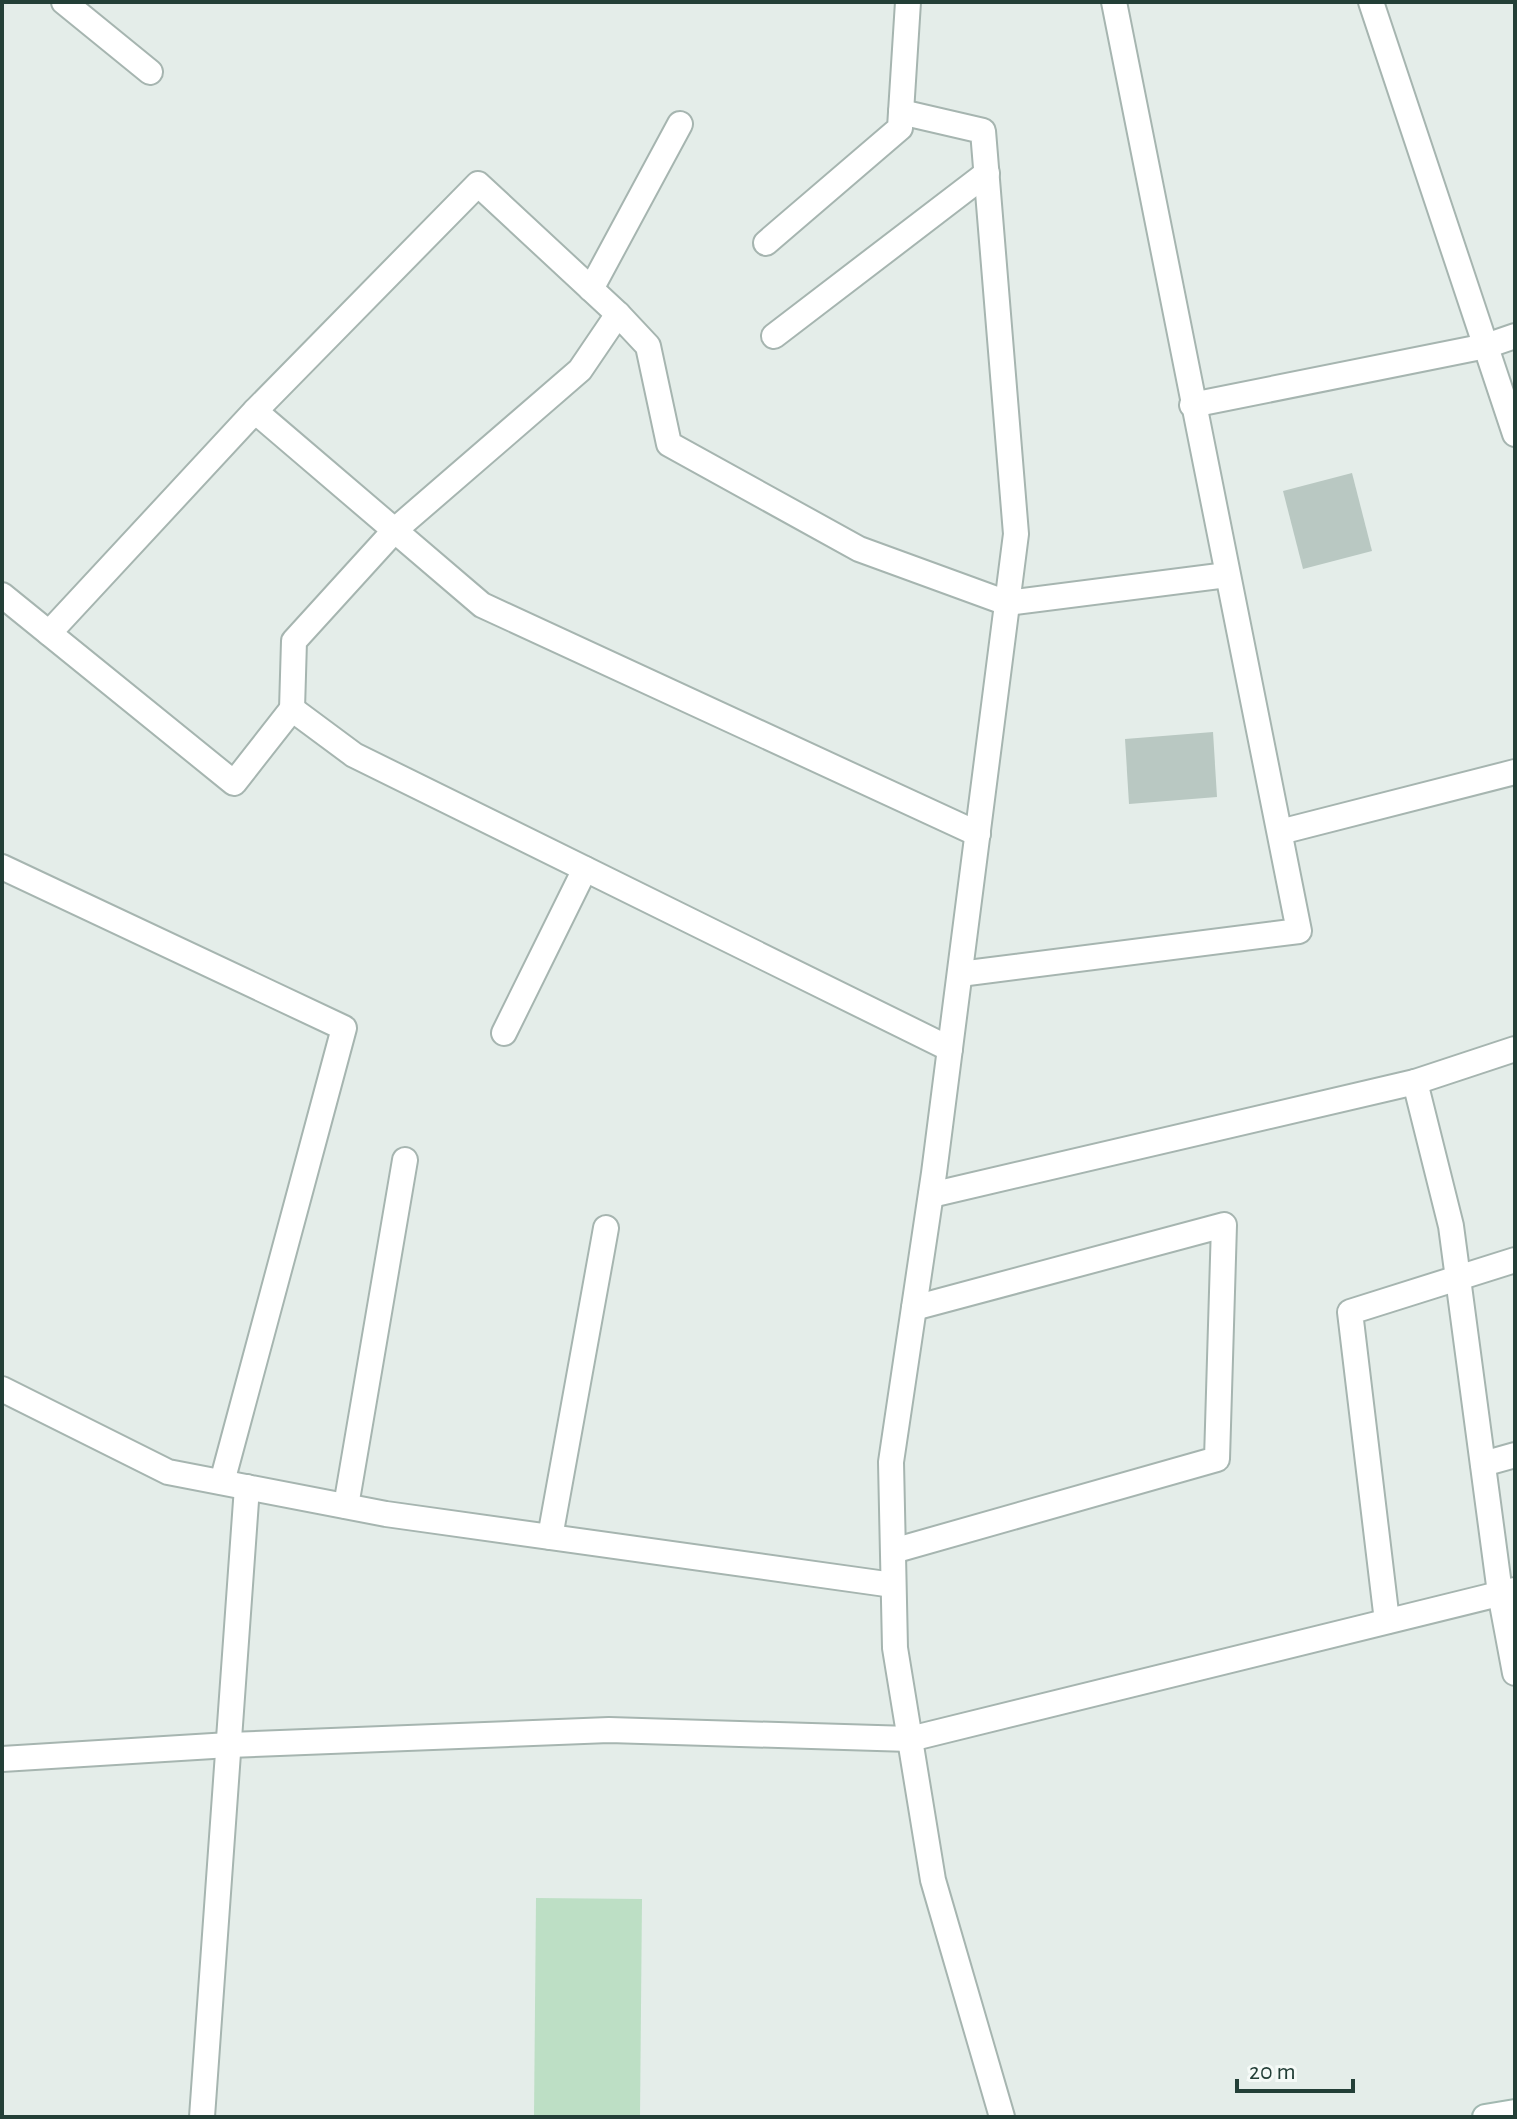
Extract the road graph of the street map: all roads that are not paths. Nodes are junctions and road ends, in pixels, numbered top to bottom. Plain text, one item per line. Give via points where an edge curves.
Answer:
1 (64, 2) edge
2 (908, 2) edge
3 (1114, 2) edge
4 (1371, 2) edge
5 (150, 72) dead end
6 (901, 112) junction
7 (680, 124) dead end
8 (987, 173) junction
9 (766, 243) dead end
10 (591, 289) junction
11 (618, 314) junction
12 (774, 336) dead end
13 (1515, 336) edge
14 (1486, 346) junction
15 (1192, 405) junction
16 (255, 411) junction
17 (1515, 434) edge
18 (395, 530) junction
19 (1227, 575) junction
20 (2, 595) edge
21 (1007, 603) junction
22 (49, 633) junction
23 (292, 709) junction
24 (1515, 772) edge
25 (1280, 832) junction
26 (978, 834) junction
27 (2, 867) edge
28 (585, 869) junction
29 (960, 974) junction
30 (504, 1033) dead end
31 (950, 1049) junction
32 (1515, 1049) edge
33 (1415, 1082) junction
34 (405, 1160) dead end
35 (931, 1195) junction
36 (606, 1228) dead end
37 (1515, 1260) edge
38 (1458, 1279) junction
39 (914, 1308) junction
40 (2, 1389) edge
41 (1515, 1455) edge
42 (1483, 1464) junction
43 (222, 1482) junction
44 (247, 1487) junction
45 (346, 1506) junction
46 (550, 1537) junction
47 (893, 1551) junction
48 (893, 1585) junction
49 (1508, 1592) edge
50 (1387, 1621) junction
51 (1515, 1673) edge
52 (910, 1739) junction
53 (229, 1745) junction
54 (2, 1759) edge
55 (1515, 2112) edge
56 (202, 2117) edge
57 (1002, 2117) edge
58 (1485, 2117) edge

1 - 5 street
2 - 6 street
3 - 15 street
4 - 14 street
6 - 8 street via 983,131
6 - 9 street via 900,128
7 - 10 street
8 - 12 street
8 - 21 street via 1016,534
10 - 11 street
10 - 16 street via 478,184
11 - 18 street via 580,370
11 - 21 street via 648,346 669,444 859,549
13 - 14 street
14 - 15 street
14 - 17 street
15 - 19 street
16 - 18 street
16 - 22 street
18 - 23 street via 294,641
18 - 26 street via 482,605
19 - 21 street
19 - 25 street
20 - 22 street
21 - 26 street
22 - 23 street via 234,783
23 - 28 street via 354,755
24 - 25 street
25 - 29 street via 1299,931
26 - 29 street
27 - 43 street via 344,1028
28 - 30 street
28 - 31 street
29 - 31 street
31 - 35 street
32 - 33 street
33 - 35 street
33 - 38 street via 1451,1226
34 - 45 street
35 - 39 street
36 - 46 street
37 - 38 street
38 - 42 street
38 - 50 street via 1350,1312
39 - 47 street via 891,1462
39 - 47 street via 1224,1225 1217,1459
40 - 43 street via 168,1472
41 - 42 street
42 - 49 street
43 - 44 street
44 - 45 street
44 - 53 street
45 - 46 street
46 - 48 street
47 - 48 street
48 - 52 street via 895,1648
49 - 50 street
49 - 51 street
50 - 52 street
52 - 53 street via 609,1730
52 - 57 street via 933,1880
53 - 54 street
53 - 56 street
55 - 58 street

